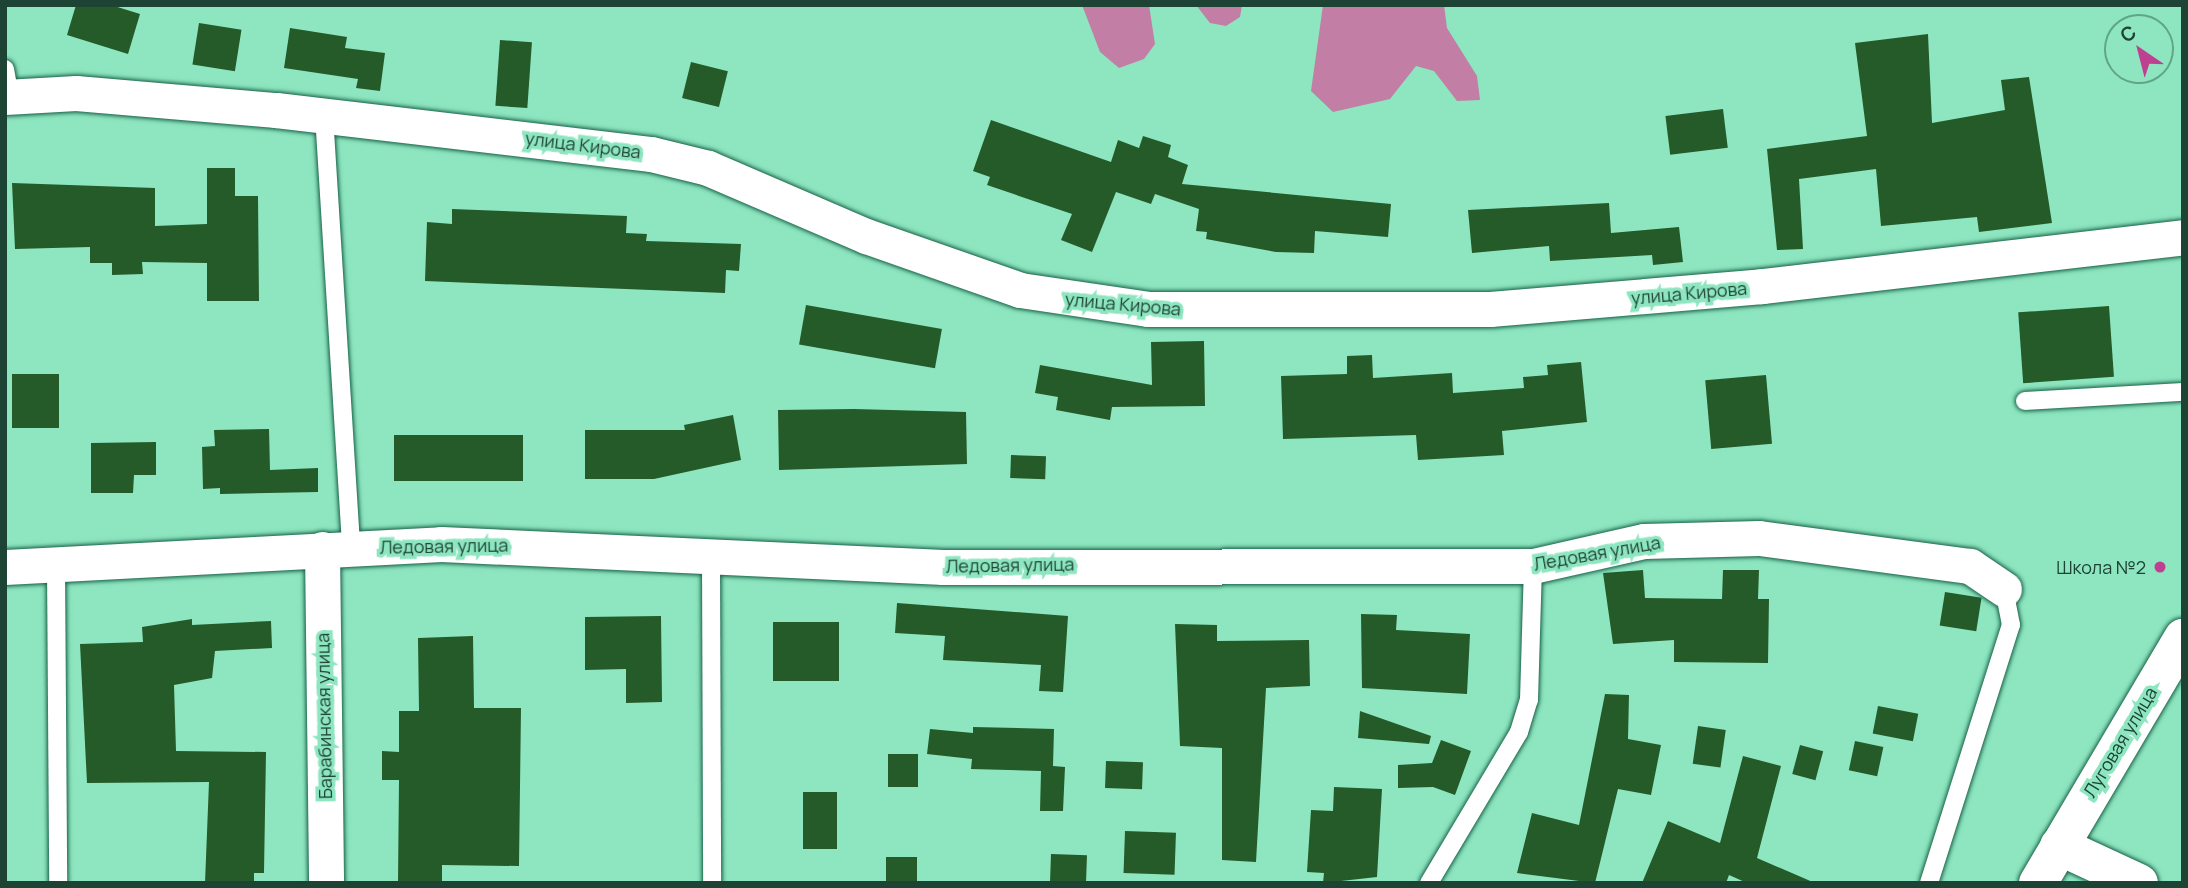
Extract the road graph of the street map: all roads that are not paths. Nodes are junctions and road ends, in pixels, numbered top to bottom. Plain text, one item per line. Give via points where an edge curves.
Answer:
1 (7, 88) edge
2 (324, 115) junction
3 (2183, 237) edge
4 (2183, 392) edge
5 (2025, 401) dead end
6 (337, 549) junction
7 (711, 555) junction
8 (55, 565) junction
9 (1533, 566) junction
10 (5, 567) edge
11 (2004, 589) joint
12 (2183, 638) edge
13 (2059, 846) junction
14 (58, 883) edge
15 (326, 883) edge
16 (712, 883) edge
17 (1429, 883) edge
18 (1929, 883) edge
19 (2038, 883) edge
20 (2139, 883) edge

1 - 2 street, улица Кирова
2 - 3 street, улица Кирова via 651,154 708,169 995,282 1085,303 1148,309 1490,309 1762,286
2 - 6 lane
4 - 5 lane
6 - 7 street, Ледовая улица via 559,546
6 - 8 street, Ледовая улица
6 - 15 street, Барабинская улица
7 - 9 street, Ледовая улица via 943,567
7 - 16 lane
8 - 10 street, Ледовая улица
8 - 14 lane
9 - 11 street, Ледовая улица via 1644,541 1759,538 1970,566
9 - 17 lane via 1529,700 1519,732
11 - 18 lane via 2011,625
12 - 13 main road, Луговая улица
13 - 19 main road, Луговая улица
13 - 20 main road

